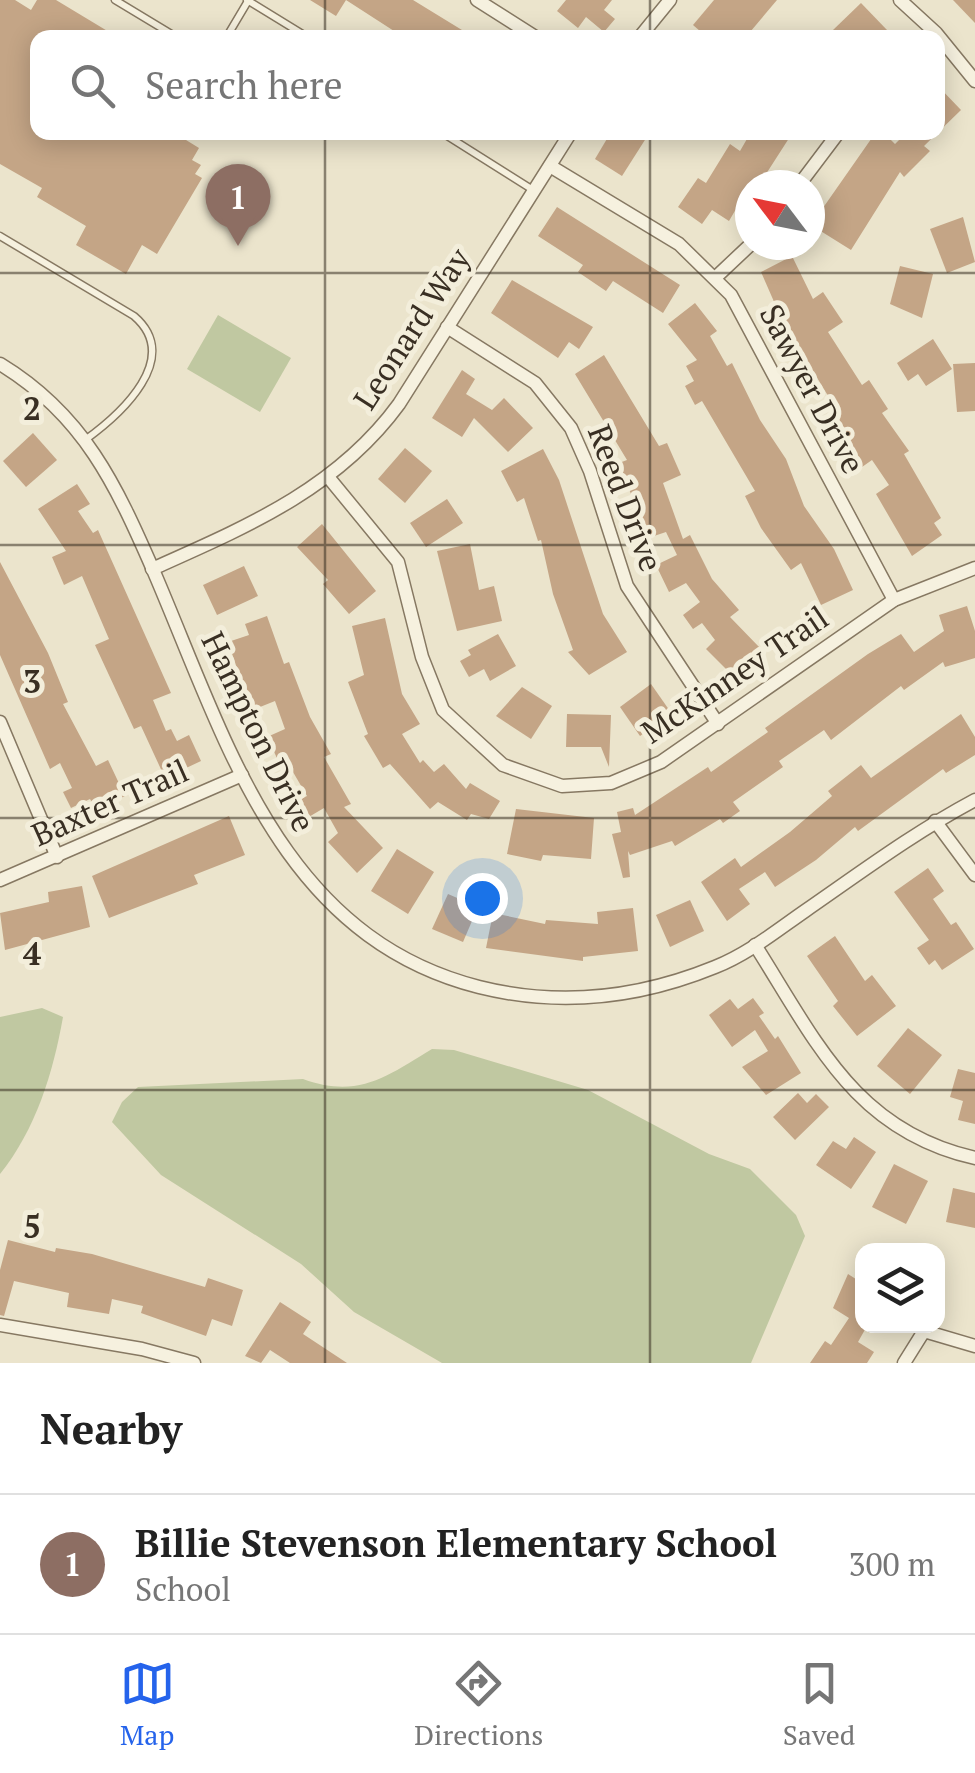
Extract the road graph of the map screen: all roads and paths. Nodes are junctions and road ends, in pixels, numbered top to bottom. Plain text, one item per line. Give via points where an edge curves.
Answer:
1 (115, 0) edge
2 (247, 0) edge
3 (477, 0) edge
4 (670, 0) edge
5 (900, 0) edge
6 (165, 30) edge
7 (230, 30) edge
8 (297, 30) edge
9 (525, 30) edge
10 (645, 30) edge
11 (929, 30) edge
12 (945, 48) edge
13 (975, 82) edge
14 (454, 140) edge
15 (566, 140) edge
16 (833, 140) edge
17 (550, 166) junction
18 (810, 170) edge
19 (533, 190) junction
20 (0, 236) edge
21 (735, 259) edge
22 (715, 278) junction
23 (447, 327) junction
24 (0, 364) edge
25 (86, 440) junction
26 (329, 478) junction
27 (975, 568) edge
28 (152, 569) junction
29 (894, 600) junction
30 (0, 722) edge
31 (718, 724) junction
32 (242, 774) junction
33 (975, 800) edge
34 (935, 821) junction
35 (57, 857) junction
36 (975, 875) edge
37 (0, 880) edge
38 (755, 946) junction
39 (975, 1158) edge
40 (0, 1325) edge
41 (975, 1346) edge
42 (175, 1360) edge
43 (194, 1363) edge
44 (904, 1363) edge

1 - 6 lane
2 - 7 lane
2 - 8 lane
3 - 9 street
4 - 10 street
5 - 11 street
12 - 13 street
14 - 19 lane
15 - 17 street, Leonard Way
16 - 18 street
17 - 19 street, Leonard Way
17 - 22 street, Sawyer Drive via 679,244
19 - 23 street, Leonard Way
20 - 25 lane via 134,316 150,334 150,366 121,413
21 - 22 street
22 - 29 street, Sawyer Drive via 754,336
23 - 26 street, Leonard Way via 386,423
23 - 31 street, Reed Drive via 535,383 571,428 627,586
24 - 25 street, Hampton Drive via 40,392
25 - 28 street, Hampton Drive via 114,481
26 - 28 street, Leonard Way via 257,522
26 - 31 street, McKinney Trail via 398,562 443,710 503,765 562,786 611,783 661,762
27 - 29 street, McKinney Trail
28 - 32 street, Hampton Drive
29 - 31 street, McKinney Trail
30 - 35 street
32 - 35 street, Baxter Trail
32 - 38 street, Hampton Drive via 275,838 325,901 390,950 462,982 546,998 611,996 684,978
33 - 34 street, Hampton Drive
34 - 36 street
34 - 38 street, Hampton Drive
35 - 37 street, Baxter Trail
38 - 39 street via 832,1066 866,1104 914,1138
40 - 42 street
41 - 44 street via 924,1331
42 - 43 street

